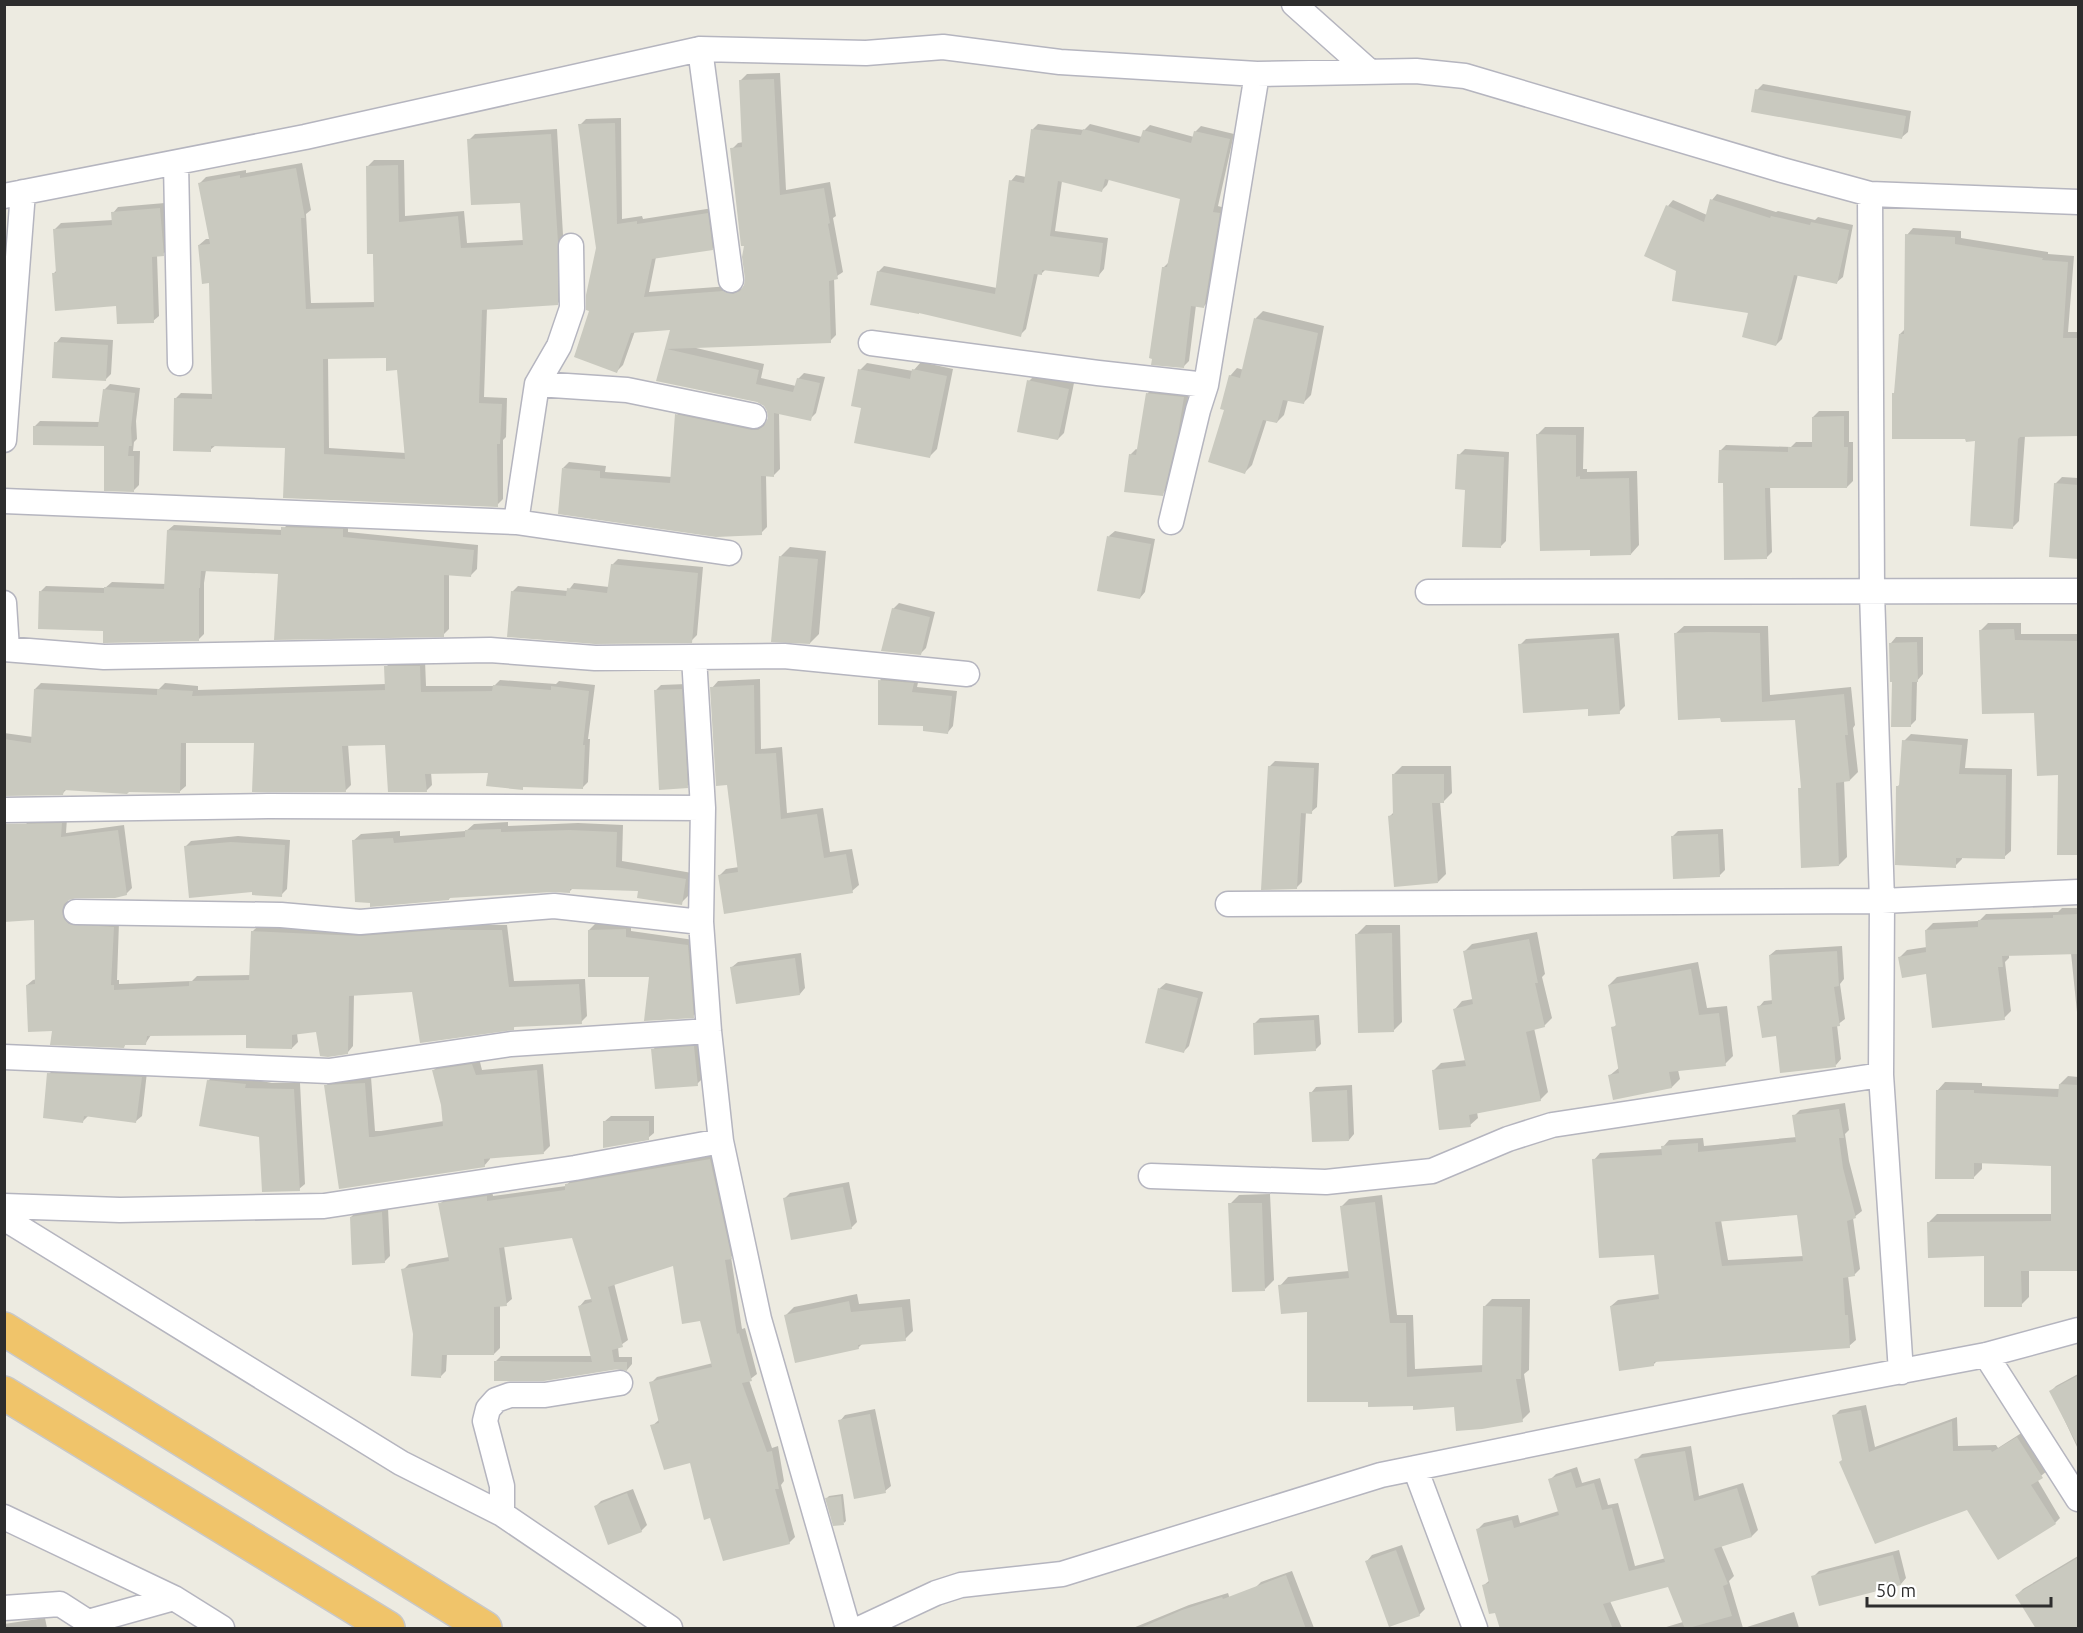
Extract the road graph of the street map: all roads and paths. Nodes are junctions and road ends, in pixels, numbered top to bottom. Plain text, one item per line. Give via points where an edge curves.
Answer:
1 (1294, 4) edge
2 (700, 49) junction
3 (1370, 70) junction
4 (1257, 74) junction
5 (176, 163) junction
6 (14, 194) edge
7 (1870, 194) junction
8 (2079, 202) edge
9 (571, 246) dead end
10 (731, 280) dead end
11 (871, 343) dead end
12 (180, 363) dead end
13 (537, 384) junction
14 (1206, 385) junction
15 (754, 416) dead end
16 (4, 440) edge
17 (4, 501) edge
18 (516, 522) junction
19 (1171, 522) dead end
20 (729, 553) dead end
21 (2079, 591) edge
22 (1428, 592) dead end
23 (1872, 592) junction
24 (4, 603) edge
25 (6, 649) edge
26 (694, 657) junction
27 (967, 674) dead end
28 (703, 808) junction
29 (4, 810) edge
30 (2079, 892) edge
31 (1882, 901) junction
32 (1228, 904) dead end
33 (76, 912) dead end
34 (701, 922) junction
35 (709, 1031) junction
36 (4, 1057) edge
37 (1881, 1075) junction
38 (722, 1141) junction
39 (1151, 1176) dead end
40 (4, 1206) edge
41 (4, 1218) edge
42 (4, 1329) edge
43 (2079, 1330) edge
44 (1986, 1355) junction
45 (1901, 1372) junction
46 (620, 1383) dead end
47 (4, 1393) edge
48 (1415, 1468) junction
49 (2079, 1499) edge
50 (502, 1514) junction
51 (4, 1517) edge
52 (174, 1598) junction
53 (4, 1608) edge
54 (88, 1625) edge
55 (222, 1629) edge
56 (388, 1629) edge
57 (485, 1629) edge
58 (670, 1629) edge
59 (848, 1629) edge
60 (861, 1629) edge
61 (1475, 1629) edge

1 - 3 street
2 - 4 street via 866,53 943,47 1060,62
2 - 5 street
2 - 10 street
3 - 4 street
3 - 7 street via 1465,76
4 - 14 street
5 - 6 street
5 - 12 street
6 - 16 street
7 - 8 street
7 - 23 street
9 - 13 street via 572,308 559,346
11 - 14 street
13 - 15 street via 627,390
13 - 18 street
14 - 19 street
17 - 18 street
18 - 20 street
21 - 23 street
22 - 23 street
23 - 31 street
24 - 25 street
25 - 26 street via 104,657 490,650 595,658
26 - 27 street via 784,656
26 - 28 street
28 - 29 street via 268,806
28 - 34 street
30 - 31 street
31 - 32 street
31 - 37 street
33 - 34 street via 281,915 360,922 554,906
34 - 35 street
35 - 36 street via 511,1044 329,1071
35 - 38 street
37 - 39 street via 1552,1125 1432,1171 1326,1182
37 - 45 street
38 - 40 street via 324,1206 120,1210
38 - 59 street via 759,1319
41 - 50 street via 401,1463
42 - 57 highway
43 - 44 street
44 - 45 street
44 - 49 street
45 - 48 street
46 - 50 street via 545,1395 510,1395 496,1400 485,1421 502,1486
47 - 56 highway
48 - 60 street via 1381,1475 1062,1574 961,1585
48 - 61 street
50 - 58 street
51 - 52 street
52 - 54 street
52 - 55 street
53 - 54 street via 60,1604

